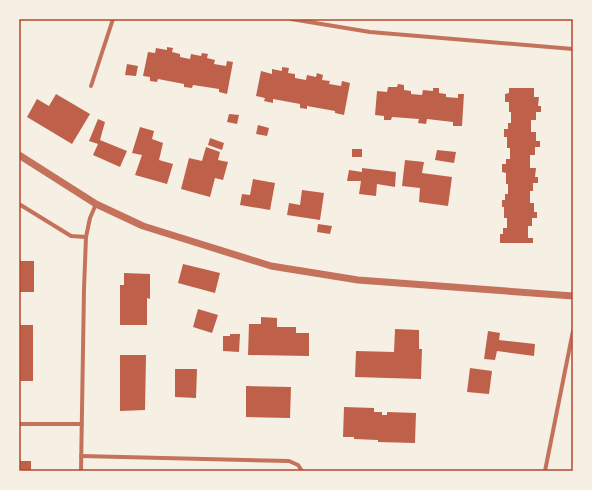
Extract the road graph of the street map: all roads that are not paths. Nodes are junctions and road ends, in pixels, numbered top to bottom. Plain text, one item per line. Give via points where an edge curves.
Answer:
1 (113, 19) edge
2 (291, 19) edge
3 (573, 50) edge
4 (91, 86) dead end
5 (19, 155) edge
6 (19, 204) edge
7 (96, 204) junction
8 (86, 237) junction
9 (573, 296) edge
10 (573, 331) edge
11 (19, 424) edge
12 (82, 424) junction
13 (81, 456) junction
14 (81, 471) edge
15 (302, 471) edge
16 (546, 471) edge

1 - 4 street
2 - 3 street via 370,32
5 - 7 street
6 - 8 street via 71,236
7 - 8 street
7 - 9 street via 143,226 271,266 358,280
8 - 12 street
10 - 16 street
11 - 12 street
12 - 13 street
13 - 14 street
13 - 15 street via 289,461 298,465

